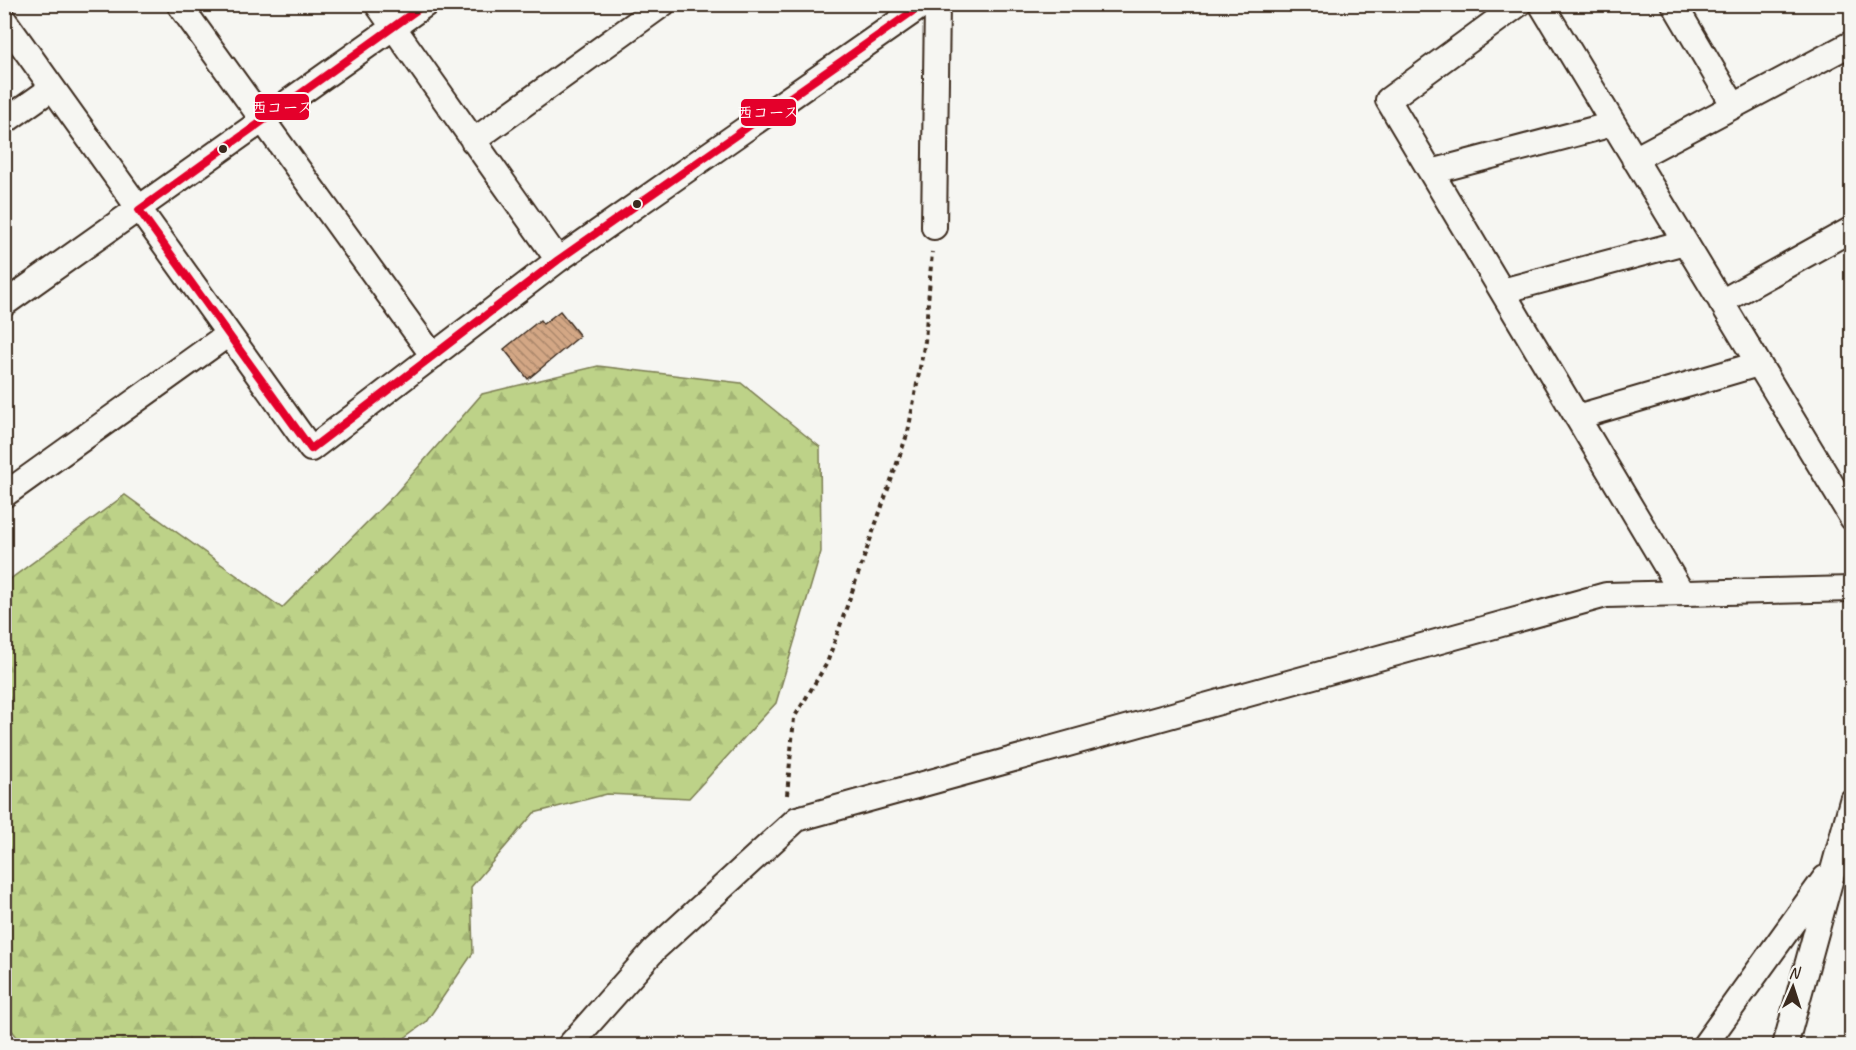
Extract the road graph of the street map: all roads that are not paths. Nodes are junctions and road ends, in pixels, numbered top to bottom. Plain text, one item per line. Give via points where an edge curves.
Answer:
1 (179, 4) edge
2 (377, 4) edge
3 (426, 4) edge
4 (663, 4) edge
5 (924, 4) edge
6 (937, 4) edge
7 (1519, 4) edge
8 (1541, 4) edge
9 (1676, 5) edge
10 (4, 20) edge
11 (393, 28) junction
12 (1851, 43) edge
13 (52, 88) junction
14 (1734, 106) junction
15 (4, 122) edge
16 (262, 122) junction
17 (1613, 124) junction
18 (473, 141) junction
19 (1634, 159) junction
20 (1431, 172) junction
21 (139, 210) junction
22 (934, 227) road end
23 (1851, 229) edge
24 (1685, 242) junction
25 (558, 260) junction
26 (1502, 291) junction
27 (1721, 302) junction
28 (4, 304) edge
29 (226, 335) junction
30 (433, 356) junction
31 (1758, 364) junction
32 (1577, 417) junction
33 (4, 495) edge
34 (1851, 518) edge
35 (1851, 589) edge
36 (1682, 593) junction
37 (1851, 801) edge
38 (1833, 867) junction
39 (569, 1046) edge
40 (1704, 1046) edge
41 (1785, 1046) edge

1 - 16 street
2 - 11 street
3 - 11 street
4 - 18 street
5 - 25 street
6 - 22 street
7 - 20 street via 1388,100
8 - 17 street
9 - 14 street
10 - 13 street
11 - 16 street
11 - 18 street
12 - 14 street
13 - 15 street
13 - 21 street
14 - 19 street
16 - 21 street
16 - 30 street
17 - 19 street
17 - 20 street
18 - 25 street
19 - 24 street
20 - 26 street
21 - 28 street
21 - 29 street
23 - 27 street
24 - 26 street
24 - 27 street
25 - 30 street
26 - 32 street
27 - 31 street
29 - 30 street via 311,449
29 - 33 street
31 - 32 street
31 - 34 street
32 - 36 street
35 - 36 street
36 - 39 street via 1606,595 797,819 655,949
37 - 38 street
38 - 40 street
38 - 41 street

